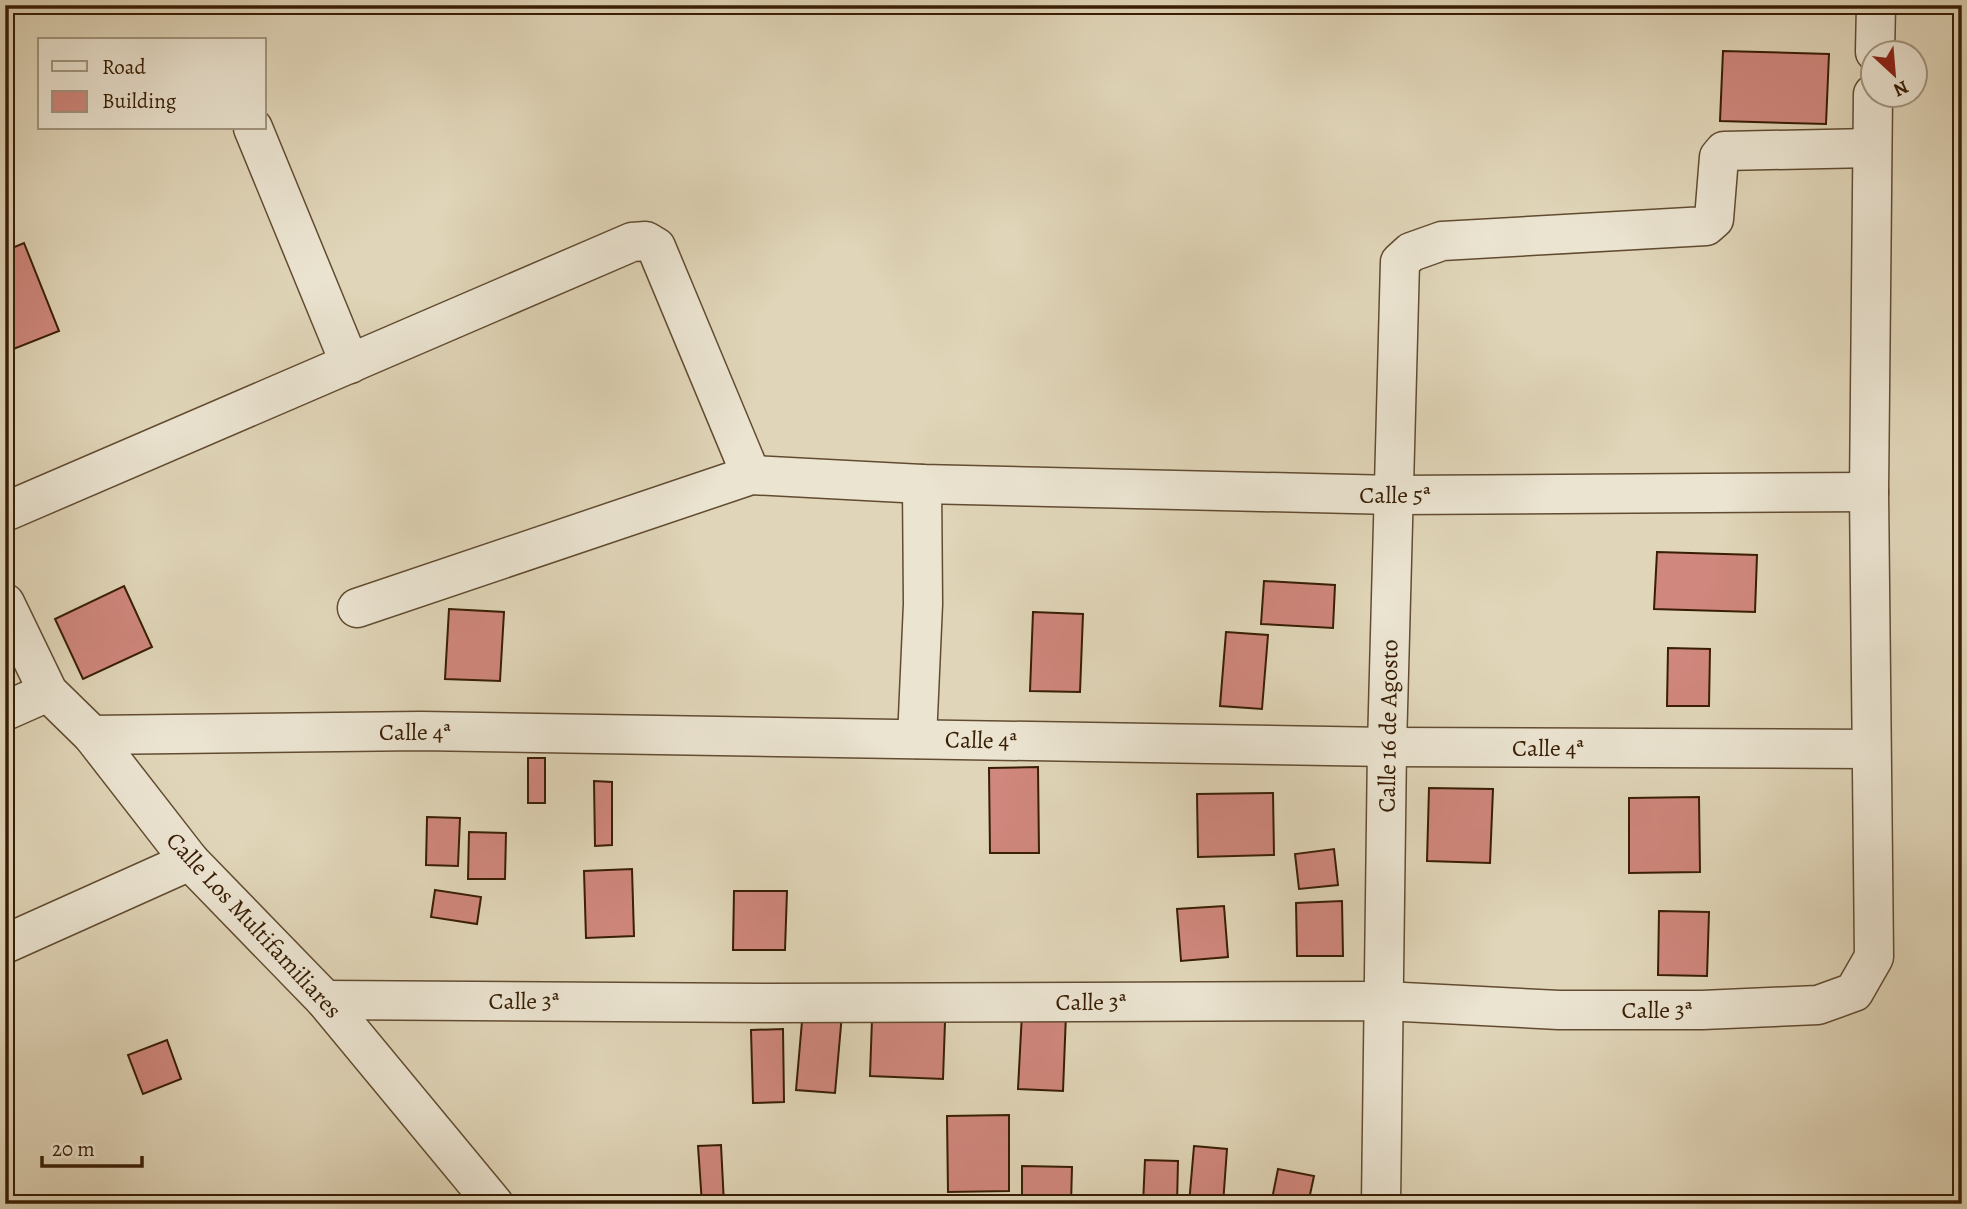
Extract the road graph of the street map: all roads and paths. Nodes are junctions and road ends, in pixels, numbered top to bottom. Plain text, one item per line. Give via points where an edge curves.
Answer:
1 (1876, 5) edge
2 (1875, 38) edge
3 (1872, 108) edge
4 (254, 130) edge
5 (1871, 148) junction
6 (350, 364) junction
7 (751, 475) junction
8 (922, 484) junction
9 (1868, 492) junction
10 (1394, 495) junction
11 (5, 512) edge
12 (5, 604) edge
13 (357, 608) dead end
14 (48, 692) junction
15 (5, 711) edge
16 (92, 735) junction
17 (917, 739) junction
18 (1387, 747) junction
19 (1871, 749) junction
20 (190, 861) junction
21 (5, 944) edge
22 (325, 1000) junction
23 (1384, 1001) junction
24 (494, 1204) edge
25 (1381, 1204) edge

1 - 2 street
3 - 5 street
4 - 6 street
5 - 9 street
5 - 10 street, Calle 16 de Agosto via 1724,150 1719,157 1714,219 1706,226 1442,242 1410,252 1400,262
6 - 7 street via 632,242 646,241 656,247
6 - 11 street
7 - 8 street, Calle 5ª
7 - 13 street
8 - 10 street, Calle 5ª
8 - 17 street
9 - 10 street, Calle 5ª
9 - 19 street
10 - 18 street, Calle 16 de Agosto
12 - 14 street, Calle Los Multifamiliares
14 - 15 street
14 - 16 street, Calle Los Multifamiliares
16 - 17 street, Calle 4ª via 421,731
16 - 20 street, Calle Los Multifamiliares
17 - 18 street, Calle 4ª
18 - 19 street, Calle 4ª
18 - 23 street, Calle 16 de Agosto
19 - 23 street, Calle 3ª via 1874,957 1854,992 1818,1005 1702,1010 1559,1010
20 - 21 street
20 - 22 street, Calle Los Multifamiliares
22 - 23 street, Calle 3ª
22 - 24 street, Calle Los Multifamiliares
23 - 25 street, Calle 16 de Agosto

